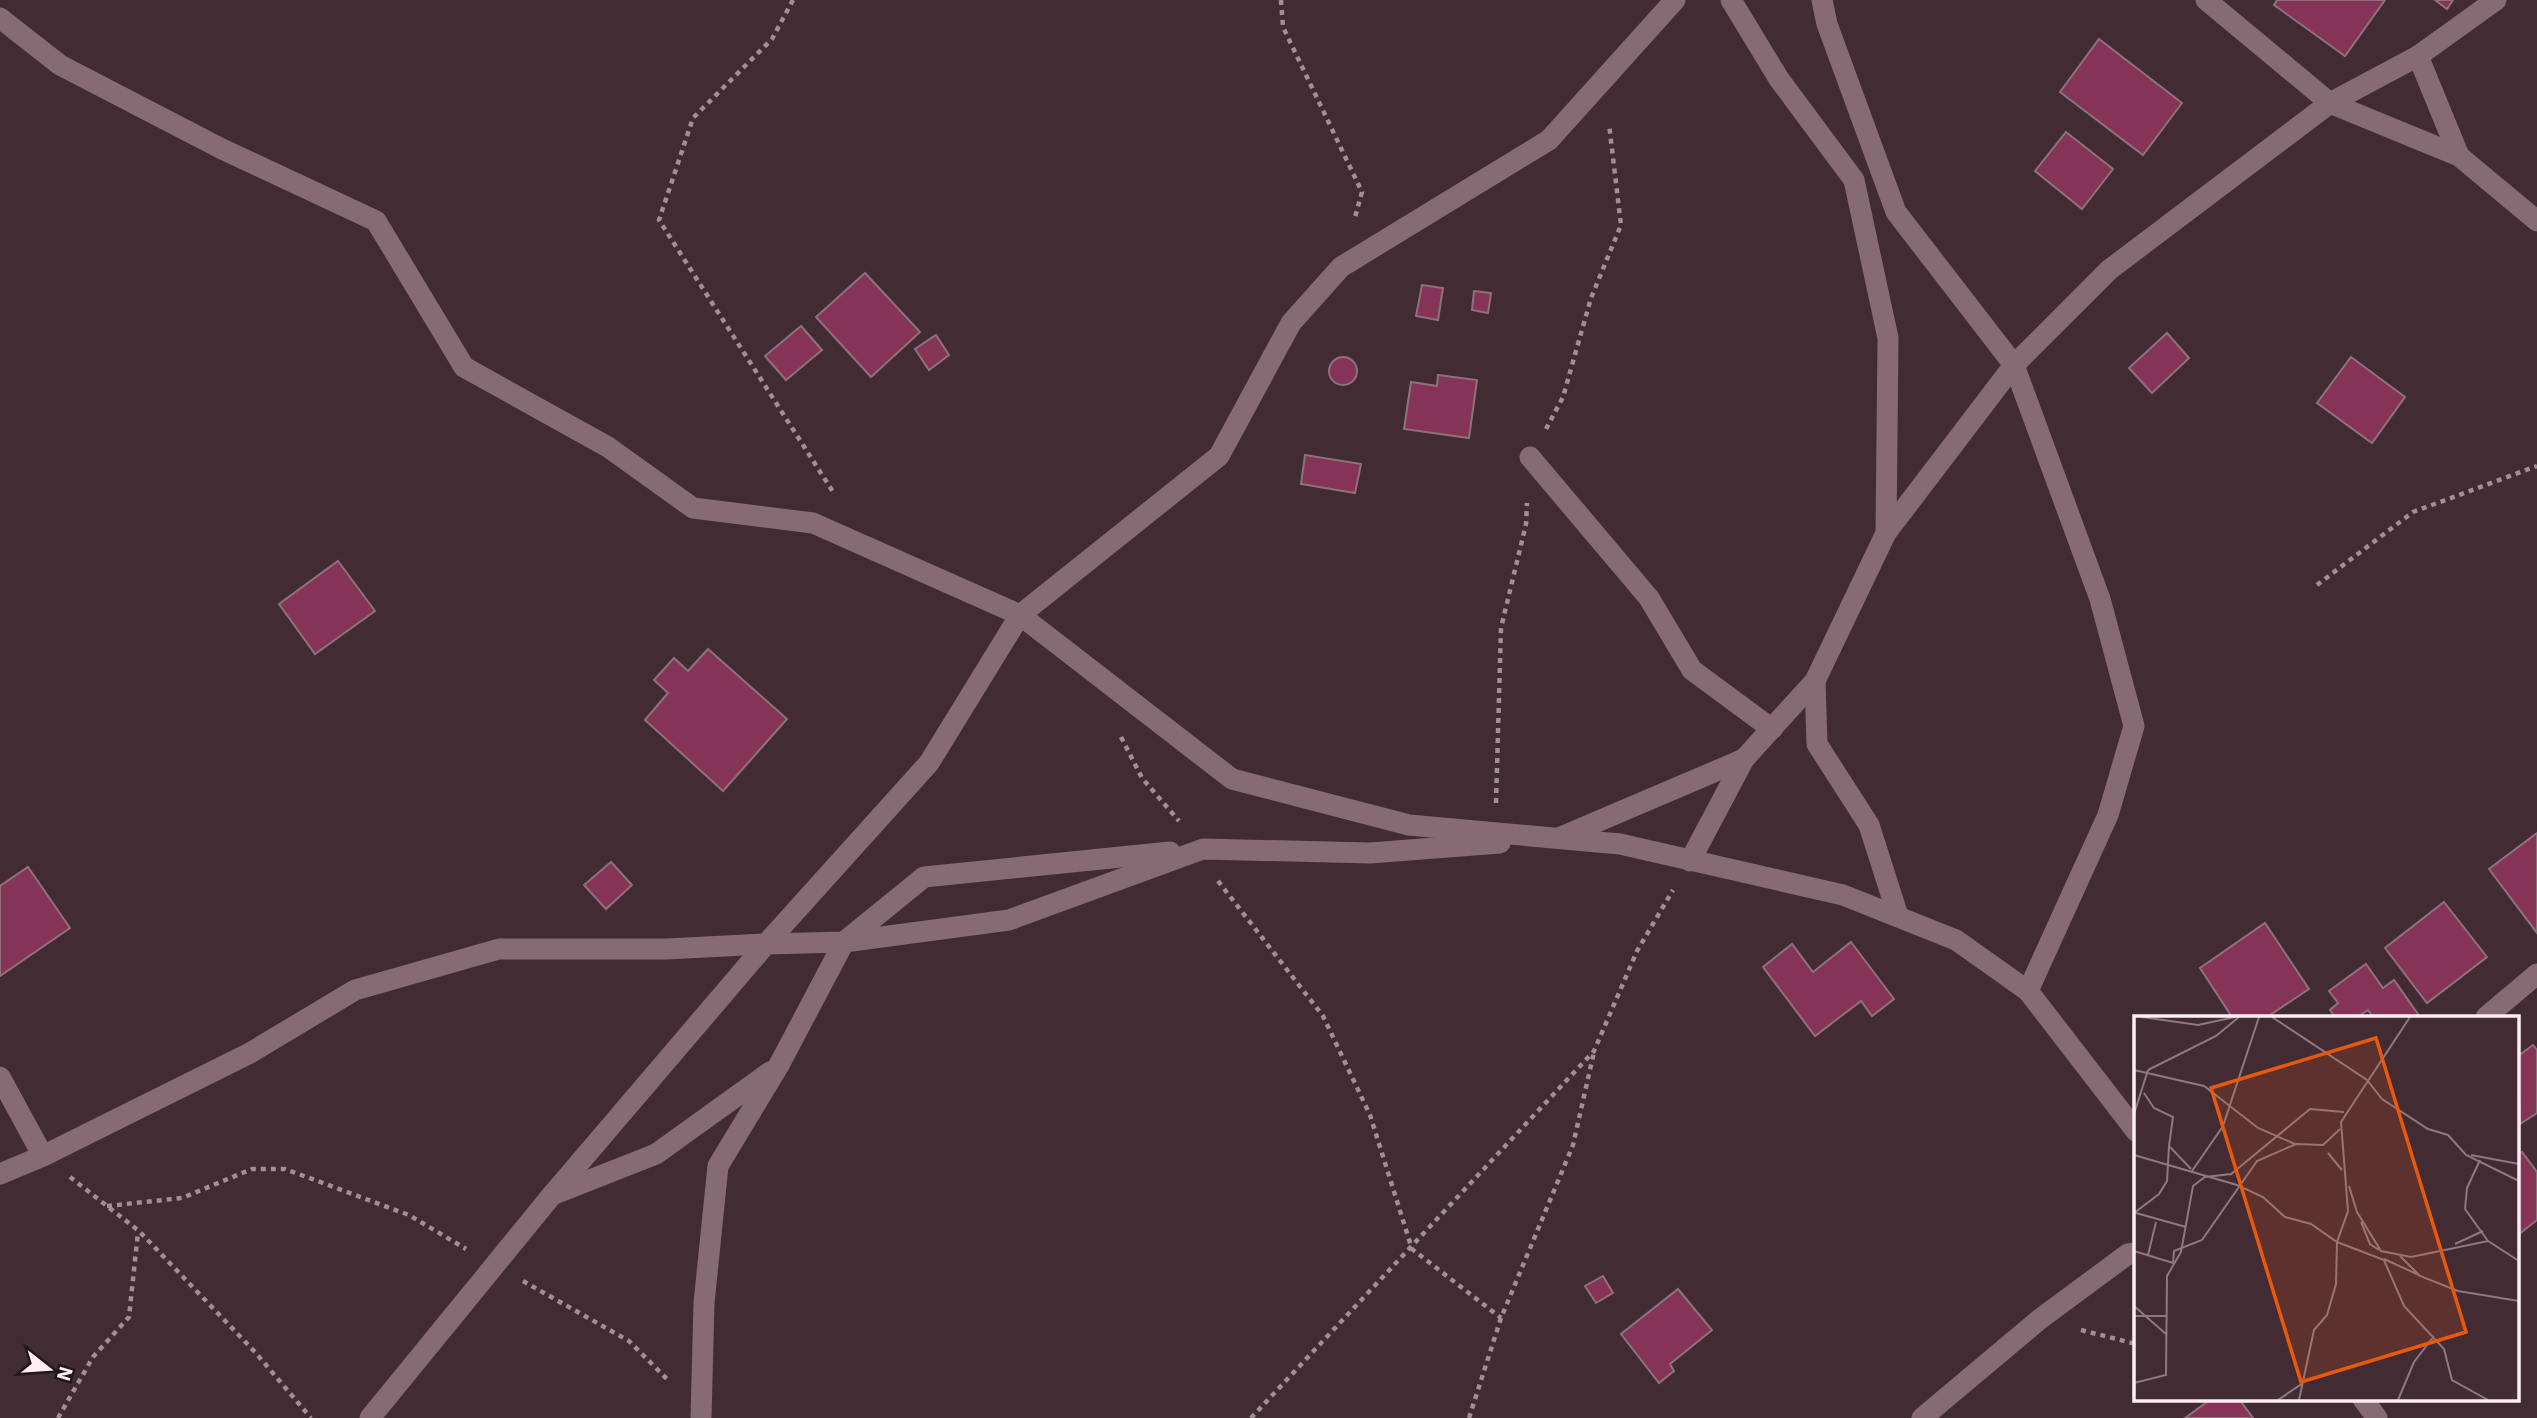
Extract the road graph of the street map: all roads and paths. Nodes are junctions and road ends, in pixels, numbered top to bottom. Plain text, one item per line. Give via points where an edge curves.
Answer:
1 (793, 0) edge
2 (1281, 0) edge
3 (1675, 0) edge
4 (1731, 0) edge
5 (1822, 0) edge
6 (2206, 0) edge
7 (2496, 0) edge
8 (0, 18) edge
9 (2418, 56) junction
10 (2330, 103) junction
11 (2459, 156) junction
12 (2537, 221) edge
13 (1341, 267) junction
14 (2014, 365) junction
15 (1530, 457) dead end
16 (2537, 466) edge
17 (841, 504) dead end
18 (1886, 533) junction
19 (2317, 585) dead end
20 (1020, 615) junction
21 (1815, 681) junction
22 (1772, 729) junction
23 (1119, 732) dead end
24 (1744, 759) junction
25 (1557, 839) junction
26 (1203, 849) junction
27 (1690, 861) junction
28 (1898, 916) junction
29 (844, 942) junction
30 (766, 944) junction
31 (2537, 974) edge
32 (2028, 992) junction
33 (2487, 1016) edge
34 (1594, 1051) junction
35 (779, 1065) junction
36 (0, 1077) edge
37 (2134, 1128) edge
38 (43, 1156) junction
39 (0, 1174) edge
40 (552, 1195) junction
41 (107, 1206) junction
42 (139, 1231) junction
43 (1412, 1249) junction
44 (2134, 1253) edge
45 (494, 1265) junction
46 (1501, 1318) junction
47 (2040, 1319) junction
48 (2134, 1343) edge
49 (2364, 1400) edge
50 (701, 1415) edge
51 (58, 1418) edge
52 (311, 1418) edge
53 (370, 1418) edge
54 (1251, 1418) edge
55 (1469, 1418) edge
56 (1922, 1418) edge
57 (2377, 1418) edge

1 - 17 path via 772,39 693,118 659,220
2 - 13 path via 1283,27 1362,192
3 - 13 street via 1549,140
4 - 18 street via 1779,79 1854,180 1888,338
5 - 14 street via 1826,24 1896,212
6 - 10 street
7 - 9 street
8 - 20 street via 60,65 222,149 376,221 464,367 608,447 693,508 813,523
9 - 10 street
9 - 11 street
10 - 11 street
10 - 14 street via 2109,270
11 - 12 street
13 - 20 street via 1291,323 1219,456
14 - 18 street
14 - 32 street via 2100,599 2134,726 2108,815
15 - 22 street via 1649,598 1692,670
16 - 19 path via 2413,512
18 - 21 street
20 - 25 street via 1232,779 1409,825
20 - 30 street via 929,763
21 - 22 street
21 - 28 street via 1816,744 1869,825
22 - 24 street
23 - 26 path via 1142,778
24 - 25 street
24 - 27 street
25 - 26 street via 1370,853
25 - 27 street via 1620,844
26 - 29 street via 1009,920
26 - 29 street via 924,877
26 - 43 path via 1221,887 1323,1016 1370,1115
27 - 28 street via 1843,895
27 - 34 path via 1637,951
28 - 32 street via 1956,940
29 - 30 street
29 - 35 street
30 - 38 street via 499,949 355,990 250,1053
30 - 40 street
31 - 33 street
32 - 37 street
34 - 43 path
34 - 46 path via 1573,1145
35 - 40 street via 656,1154
35 - 50 street via 718,1166 704,1303
36 - 38 street
38 - 39 street
38 - 41 path
40 - 45 street
41 - 42 path
41 - 45 path via 182,1198 252,1168 285,1169 409,1215
42 - 51 path via 129,1317 93,1357
42 - 52 path
43 - 46 path
43 - 54 path
44 - 47 street
45 - 50 path via 629,1341
45 - 53 street
46 - 55 path
47 - 48 path
47 - 56 street
49 - 57 street

